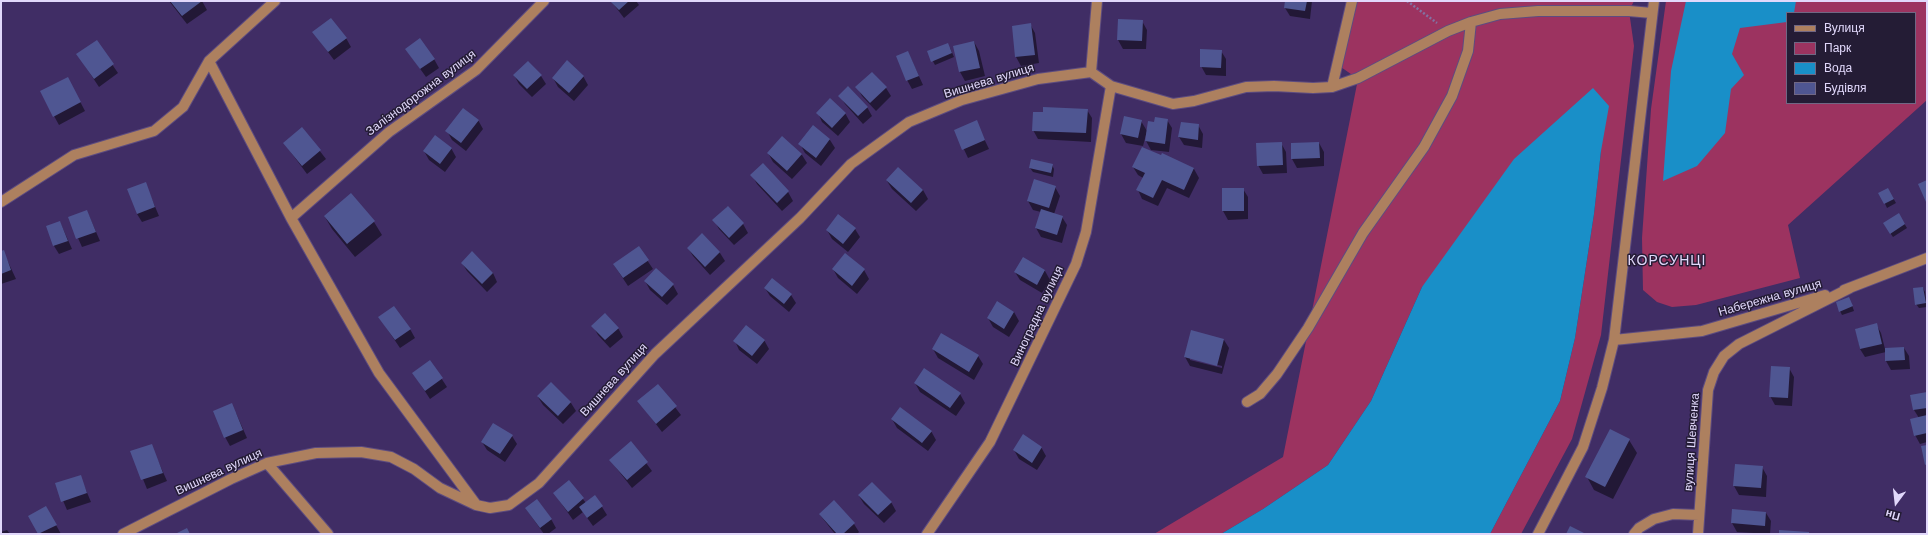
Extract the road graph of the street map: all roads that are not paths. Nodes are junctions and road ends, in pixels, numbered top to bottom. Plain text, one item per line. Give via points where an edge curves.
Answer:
1 (275, 1) edge
2 (544, 1) edge
3 (1097, 1) edge
4 (1352, 1) edge
5 (1654, 1) edge
6 (1652, 13) junction
7 (1471, 22) junction
8 (209, 61) junction
9 (1091, 72) junction
10 (1111, 86) junction
11 (1332, 87) junction
12 (1, 202) edge
13 (292, 218) junction
14 (1927, 258) edge
15 (1850, 288) junction
16 (1614, 340) junction
17 (1247, 402) dead end
18 (266, 463) junction
19 (476, 505) junction
20 (1699, 515) junction
21 (123, 534) edge
22 (328, 534) edge
23 (927, 534) edge
24 (1538, 534) edge
25 (1634, 534) edge
26 (1698, 534) edge

1 - 8 street
2 - 13 street, Залізнодорожна вулиця via 476,70 389,132
3 - 9 street
4 - 11 street
5 - 6 street
6 - 7 street via 1538,11 1500,14
6 - 16 street
7 - 11 street via 1448,31 1358,78
7 - 17 street via 1468,51 1452,96 1424,147 1363,233 1308,328 1277,374 1260,394
8 - 12 street via 182,107 154,131 74,155
8 - 13 street
9 - 10 street
9 - 19 street, Вишнева вулиця via 1038,79 962,100 909,122 851,164 800,218 655,354 539,483 509,505 490,508
10 - 11 street via 1173,104 1246,87
10 - 23 street, Виноградна вулиця via 1086,232 1076,264 990,442
13 - 19 street via 380,373
14 - 15 street, Набережна вулиця
15 - 16 street, Набережна вулиця via 1702,331
15 - 20 street, вулиця Шевченка via 1739,344 1724,356 1714,372 1708,390
16 - 24 street via 1583,446
18 - 19 street, Вишнева вулиця via 316,452 361,452 391,457 414,469 440,488
18 - 21 street, Вишнева вулиця via 231,478
18 - 22 street
20 - 25 street via 1673,514 1654,519
20 - 26 street, вулиця Шевченка

